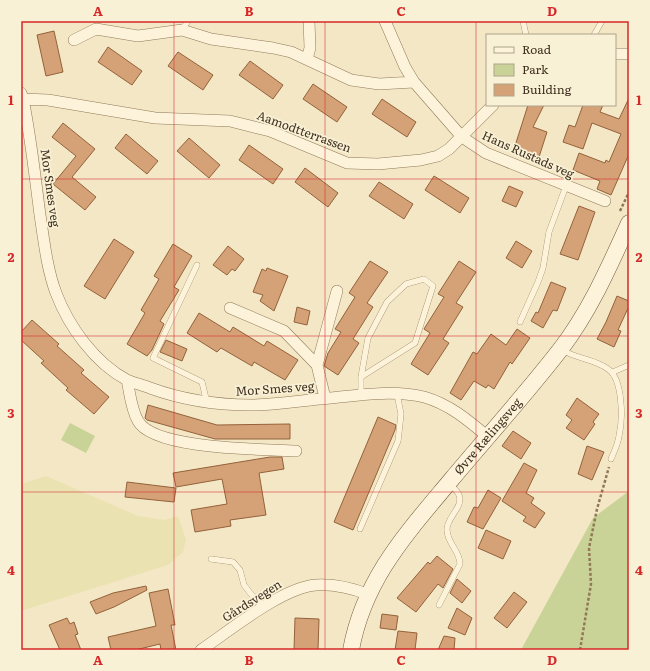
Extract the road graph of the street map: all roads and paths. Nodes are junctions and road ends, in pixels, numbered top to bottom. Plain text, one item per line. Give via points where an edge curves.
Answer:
1 (309, 21) edge
2 (385, 21) edge
3 (523, 21) edge
4 (602, 21) edge
5 (185, 26) edge
6 (526, 34) edge
7 (595, 34) edge
8 (74, 40) dead end
9 (616, 54) edge
10 (629, 54) edge
11 (307, 59) junction
12 (414, 82) junction
13 (22, 96) edge
14 (492, 106) edge
15 (462, 137) junction
16 (566, 186) junction
17 (605, 201) dead end
18 (629, 223) edge
19 (197, 265) dead end
20 (337, 291) dead end
21 (230, 308) dead end
22 (520, 322) dead end
23 (560, 349) junction
24 (317, 365) junction
25 (629, 365) edge
26 (613, 372) junction
27 (361, 377) junction
28 (127, 380) junction
29 (397, 394) junction
30 (361, 395) junction
31 (325, 398) junction
32 (207, 403) junction
33 (488, 437) junction
34 (296, 451) dead end
35 (612, 459) joint
36 (448, 483) junction
37 (360, 529) dead end
38 (211, 559) dead end
39 (367, 594) junction
40 (439, 604) dead end
41 (264, 607) junction
42 (201, 650) edge
43 (351, 650) edge
44 (580, 650) edge

1 - 11 street via 310,48
2 - 12 street, Hans Rustads veg
3 - 6 lane
4 - 7 lane
5 - 8 street via 138,36 96,29
5 - 11 street via 211,39 273,48
9 - 10 street
11 - 12 street via 332,73 352,80 379,84
12 - 15 street, Hans Rustads veg
13 - 15 street, Aamodtterrassen via 155,118 230,121 270,131 347,163 378,164 421,160 438,156
13 - 28 street, Mor Smes veg via 29,126 44,241 56,294 92,352
14 - 15 street, Aamodtterrassen
15 - 16 street, Hans Rustads veg via 486,153
16 - 17 street, Hans Rustads veg
16 - 22 lane via 549,232 543,268
18 - 23 main road, Øvre Rælingsveg via 586,312
19 - 32 lane via 152,358 202,382
20 - 24 street
21 - 24 street via 284,331
23 - 26 lane via 571,356 606,367
23 - 33 main road, Øvre Rælingsveg
24 - 31 street
25 - 26 lane
26 - 35 lane via 619,385 620,436
27 - 27 lane via 415,343 433,286 424,279 406,284 387,302 368,338
27 - 30 lane
28 - 32 street, Mor Smes veg via 173,396
28 - 34 street via 138,422 155,434 185,444
29 - 30 street, Mor Smes veg
29 - 33 street, Mor Smes veg via 424,397 452,409
29 - 37 lane via 401,414 398,441
30 - 31 street, Mor Smes veg
31 - 32 street, Mor Smes veg via 252,405
33 - 36 main road, Øvre Rælingsveg
35 - 44 path via 597,509 589,548 591,584
36 - 39 main road, Øvre Rælingsveg via 393,551
36 - 40 lane via 459,495 460,500 446,530 460,558 460,564
38 - 41 lane via 233,562 240,570 244,584
39 - 41 street, Gårdsvegen via 347,587 315,585 292,592
39 - 43 main road, Øvre Rælingsveg
41 - 42 street, Gårdsvegen

